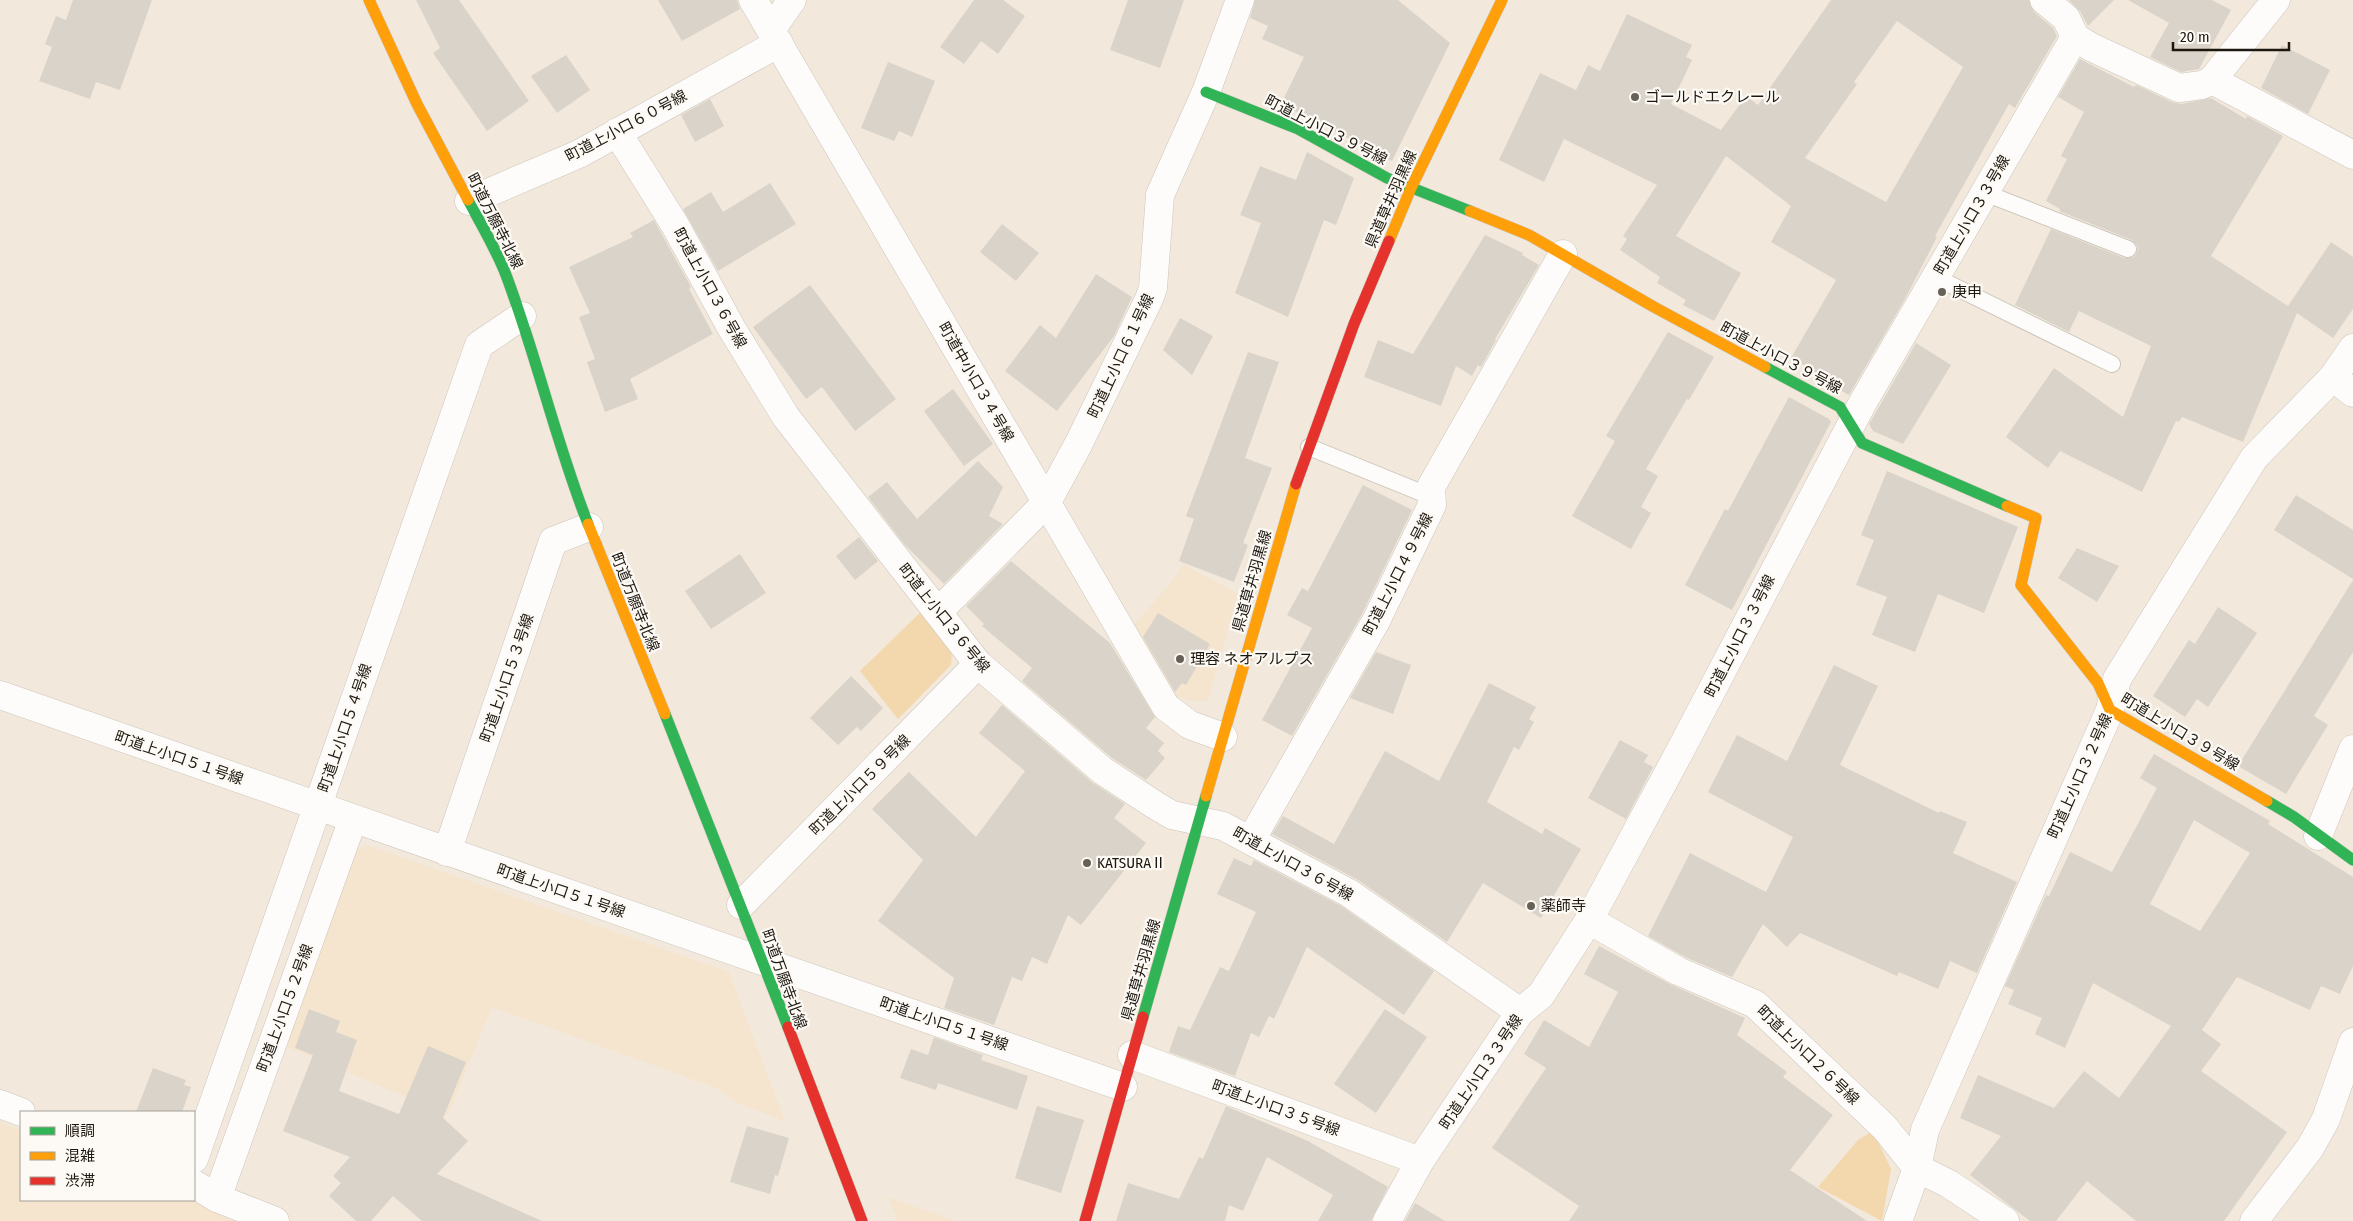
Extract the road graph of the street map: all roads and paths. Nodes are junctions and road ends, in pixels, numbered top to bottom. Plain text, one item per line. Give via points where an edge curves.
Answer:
1 (369, 0) edge
2 (753, 0) edge
3 (792, 0) edge
4 (1240, 0) edge
5 (1502, 0) edge
6 (2044, 0) edge
7 (2276, 0) edge
8 (775, 36) junction
9 (2075, 37) junction
10 (2212, 80) junction
11 (1206, 92) junction
12 (617, 132) junction
13 (2353, 155) edge
14 (1410, 188) junction
15 (1985, 193) junction
16 (470, 201) junction
17 (2128, 249) dead end
18 (1563, 254) junction
19 (1935, 278) junction
20 (522, 316) junction
21 (2353, 348) edge
22 (2112, 364) dead end
23 (2343, 385) edge
24 (1851, 424) junction
25 (1309, 447) junction
26 (1432, 497) junction
27 (1047, 502) junction
28 (589, 526) junction
29 (938, 612) junction
30 (978, 664) junction
31 (0, 695) edge
32 (2110, 710) junction
33 (1223, 737) junction
34 (2353, 748) edge
35 (318, 806) junction
36 (353, 819) junction
37 (1199, 822) junction
38 (2318, 836) junction
39 (1251, 840) junction
40 (447, 852) junction
41 (2353, 860) edge
42 (741, 905) junction
43 (1588, 920) junction
44 (761, 961) junction
45 (1520, 1012) junction
46 (2353, 1042) edge
47 (1132, 1055) junction
48 (1123, 1087) junction
49 (0, 1104) edge
50 (20, 1112) edge
51 (195, 1156) edge
52 (1420, 1161) junction
53 (1917, 1168) junction
54 (195, 1185) edge
55 (217, 1198) junction
56 (275, 1221) edge
57 (862, 1221) edge
58 (1085, 1221) edge
59 (1387, 1221) edge
60 (1898, 1221) edge
61 (2005, 1221) edge
62 (2254, 1221) edge

1 - 16 street, 町道万願寺北線 via 417,104
2 - 8 street, 町道中小口３４号線
3 - 8 street
4 - 11 street, 町道上小口６１号線
5 - 14 street, 県道草井羽黒線
6 - 9 street via 2066,18
7 - 10 street
8 - 12 street, 町道上小口６０号線
8 - 27 street, 町道中小口３４号線
9 - 10 street via 2179,88 2190,88
9 - 15 street, 町道上小口３３号線
10 - 13 street
11 - 14 street, 町道上小口３９号線 via 1298,129
11 - 27 street, 町道上小口６１号線 via 1160,195 1153,288 1149,299
12 - 16 street, 町道上小口６０号線 via 578,154
12 - 29 street, 町道上小口３６号線 via 675,225 786,418
14 - 18 street, 町道上小口３９号線 via 1529,235
14 - 25 street, 県道草井羽黒線 via 1354,324
15 - 17 lane
15 - 19 street, 町道上小口３３号線
16 - 20 street, 町道万願寺北線 via 505,272
18 - 24 street, 町道上小口３９号線 via 1840,407
18 - 26 street, 町道上小口４９号線 via 1431,487
19 - 22 lane
19 - 24 street, 町道上小口３３号線
20 - 28 street, 町道万願寺北線 via 573,486
20 - 35 street, 町道上小口５４号線 via 479,345
21 - 23 street, 町道上小口３２号線
23 - 32 street, 町道上小口３２号線 via 2254,458 2117,679
24 - 32 street, 町道上小口３９号線 via 1862,443 2036,518 2022,585 2098,683
24 - 43 street, 町道上小口３３号線
25 - 26 lane
25 - 33 street, 県道草井羽黒線
26 - 39 street, 町道上小口４９号線 via 1432,506 1376,621
27 - 29 street, 町道上小口６１号線
27 - 33 street, 町道中小口３４号線 via 1166,707 1190,725
28 - 40 street, 町道上小口５３号線 via 553,541
28 - 42 street, 町道万願寺北線
29 - 30 street, 町道上小口３６号線
30 - 37 street, 町道上小口３６号線 via 1102,771 1172,815
30 - 42 street, 町道上小口５９号線
31 - 35 street, 町道上小口５１号線
32 - 38 street, 町道上小口３９号線 via 2294,817
32 - 53 street, 町道上小口３２号線 via 1925,1130
33 - 37 street, 県道草井羽黒線
34 - 38 street
35 - 36 street, 町道上小口５１号線
35 - 51 street, 町道上小口５４号線
36 - 40 street, 町道上小口５１号線
36 - 55 street, 町道上小口５２号線
37 - 39 street, 町道上小口３６号線 via 1223,826
37 - 47 street, 県道草井羽黒線
38 - 41 street, 町道上小口３９号線
39 - 45 street, 町道上小口３６号線 via 1348,893
40 - 44 street, 町道上小口５１号線
42 - 44 street, 町道万願寺北線
43 - 45 street, 町道上小口３３号線 via 1541,996
43 - 53 street, 町道上小口２６号線 via 1678,971 1755,1004 1885,1128
44 - 48 street, 町道上小口５１号線
44 - 57 street, 町道万願寺北線
45 - 52 street, 町道上小口３３号線
46 - 62 street via 2326,1119 2310,1148
47 - 48 street, 県道草井羽黒線
47 - 52 street, 町道上小口３５号線
48 - 58 street, 県道草井羽黒線
49 - 50 street
52 - 59 street, 町道上小口３３号線
53 - 60 street, 町道上小口３２号線
53 - 61 street, 町道上小口２６号線 via 1949,1184
54 - 55 street
55 - 56 street

